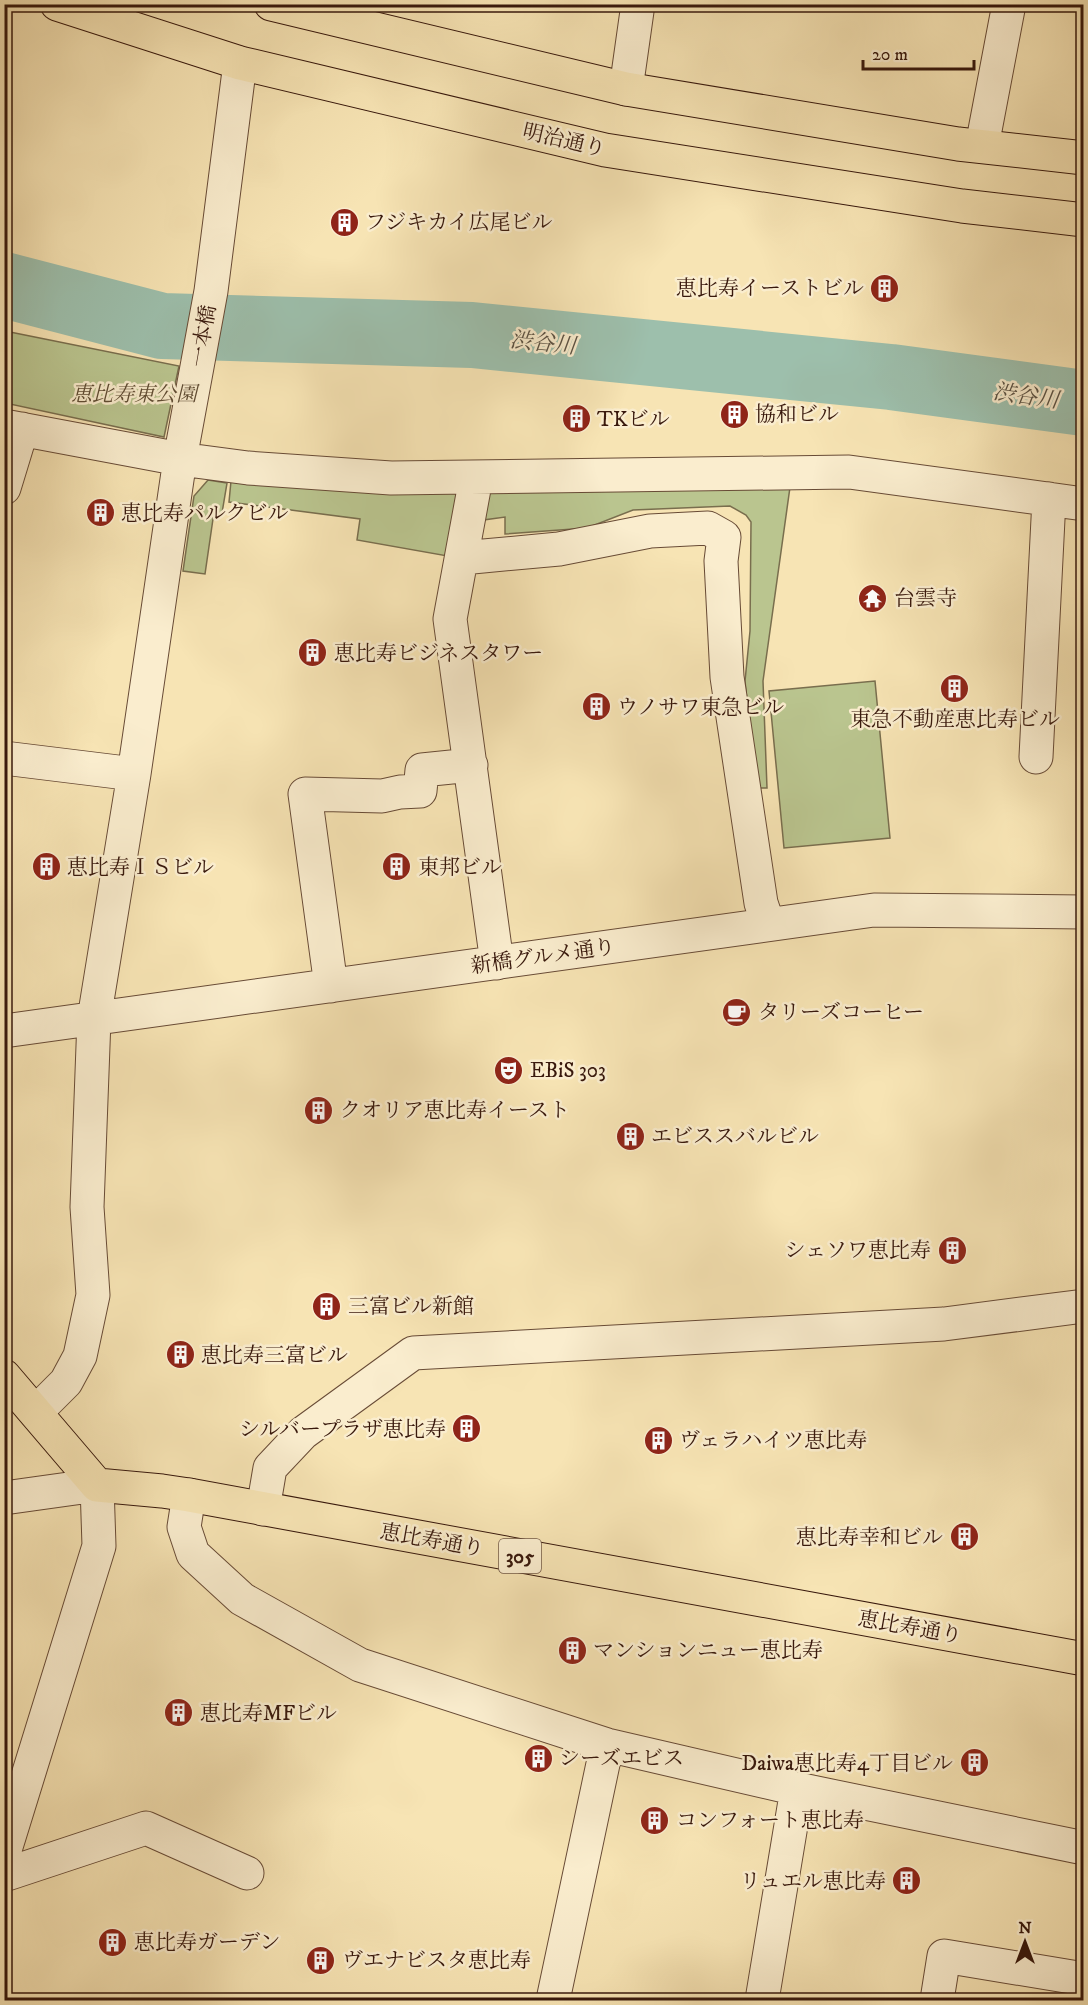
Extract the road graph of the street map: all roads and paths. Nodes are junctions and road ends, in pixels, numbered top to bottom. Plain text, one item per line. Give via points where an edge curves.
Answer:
1 (57, 4) edge
2 (271, 4) edge
3 (638, 4) edge
4 (1009, 4) edge
5 (240, 63) junction
6 (626, 89) junction
7 (982, 146) junction
8 (1083, 158) edge
9 (1083, 220) edge
10 (13, 428) edge
11 (180, 459) junction
12 (476, 478) junction
13 (4, 488) edge
14 (1049, 499) junction
15 (1083, 504) edge
16 (462, 558) junction
17 (1036, 757) dead end
18 (4, 758) edge
19 (471, 765) junction
20 (134, 774) junction
21 (1083, 912) edge
22 (768, 924) junction
23 (497, 963) junction
24 (331, 986) junction
25 (94, 1019) junction
26 (4, 1031) edge
27 (1083, 1306) edge
28 (4, 1377) edge
29 (36, 1412) junction
30 (97, 1485) junction
31 (189, 1495) junction
32 (4, 1498) edge
33 (263, 1509) junction
34 (1083, 1659) edge
35 (607, 1745) junction
36 (797, 1790) junction
37 (6, 1846) edge
38 (1083, 1848) edge
39 (247, 1873) dead end
40 (4, 1875) edge
41 (1083, 1979) edge
42 (553, 2001) edge
43 (762, 2001) edge
44 (937, 2001) edge

1 - 5 main road, 明治通り
2 - 6 main road
3 - 6 street
4 - 7 street
5 - 9 main road, 明治通り via 605,150 962,206
5 - 11 street, 一本橋 via 211,291
6 - 7 main road
7 - 8 main road
10 - 11 street
10 - 13 street
11 - 12 street via 391,478
11 - 20 street, 一本橋
12 - 14 street via 849,471
12 - 16 street
14 - 15 street
14 - 17 street
16 - 19 street via 450,619
16 - 22 street via 559,549 650,531 708,528 724,537 721,561 727,677 761,903
18 - 20 street
19 - 23 street
19 - 24 street via 422,770 420,791 382,796 305,794
20 - 25 street, 一本橋
21 - 22 street, 新橋グルメ通り via 874,910
22 - 23 street, 新橋グルメ通り
23 - 24 street, 新橋グルメ通り
24 - 25 street, 新橋グルメ通り
25 - 26 street, 新橋グルメ通り
25 - 29 street, 一本橋 via 87,1207 93,1295 80,1356 66,1382
27 - 33 street via 944,1324 413,1353 303,1433 270,1468
28 - 29 main road
29 - 30 main road
30 - 31 main road, 恵比寿通り / 305
30 - 32 street
30 - 37 street via 99,1546
31 - 33 main road, 恵比寿通り / 305
31 - 35 street via 184,1527 194,1554 242,1599 360,1665
33 - 34 main road, 恵比寿通り / 305
35 - 36 street
35 - 42 street
36 - 38 street
36 - 43 street
39 - 40 street via 146,1828
41 - 44 street via 944,1956

